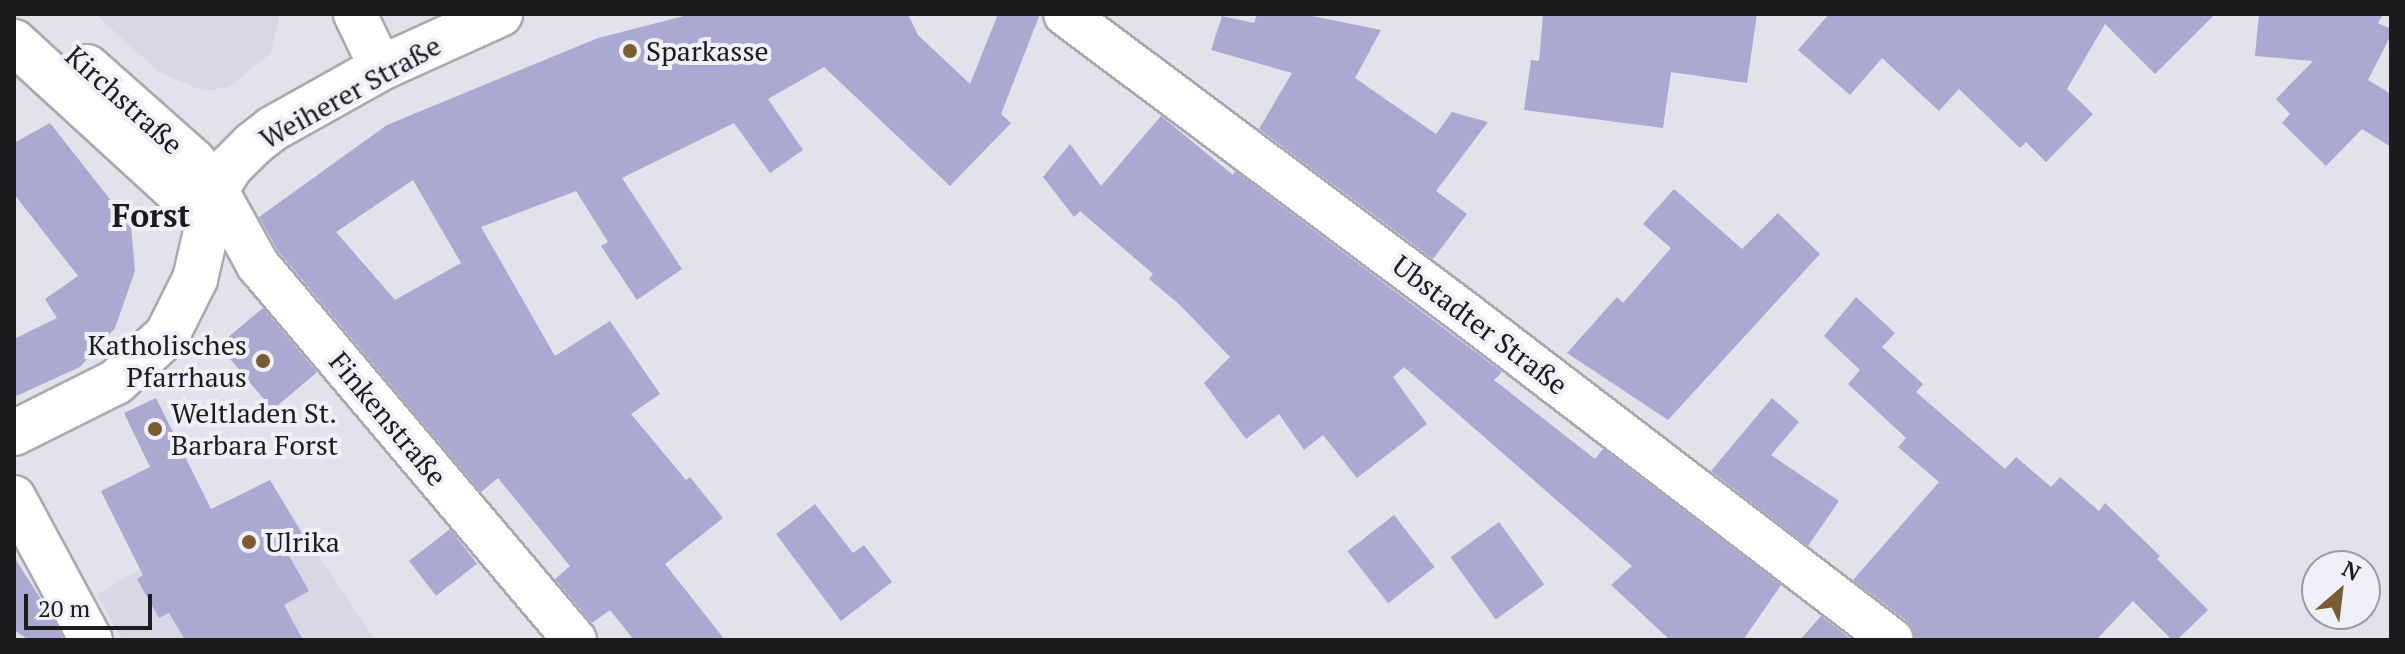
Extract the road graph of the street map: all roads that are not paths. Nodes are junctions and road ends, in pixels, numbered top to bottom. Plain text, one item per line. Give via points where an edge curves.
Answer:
1 (27, 14) edge
2 (355, 14) edge
3 (500, 14) edge
4 (1065, 14) edge
5 (14, 42) edge
6 (381, 68) junction
7 (211, 204) junction
8 (14, 433) edge
9 (14, 497) edge
10 (91, 640) edge
11 (575, 640) edge
12 (1892, 640) edge

1 - 7 street, Kirchstraße via 193,161
2 - 6 street
3 - 6 street, Weiherer Straße
4 - 12 street, Ubstadter Straße
5 - 7 street, Kirchstraße
6 - 7 street, Weiherer Straße via 272,129 231,166
7 - 8 street via 195,279 167,335 116,382
7 - 11 street, Finkenstraße
9 - 10 street

